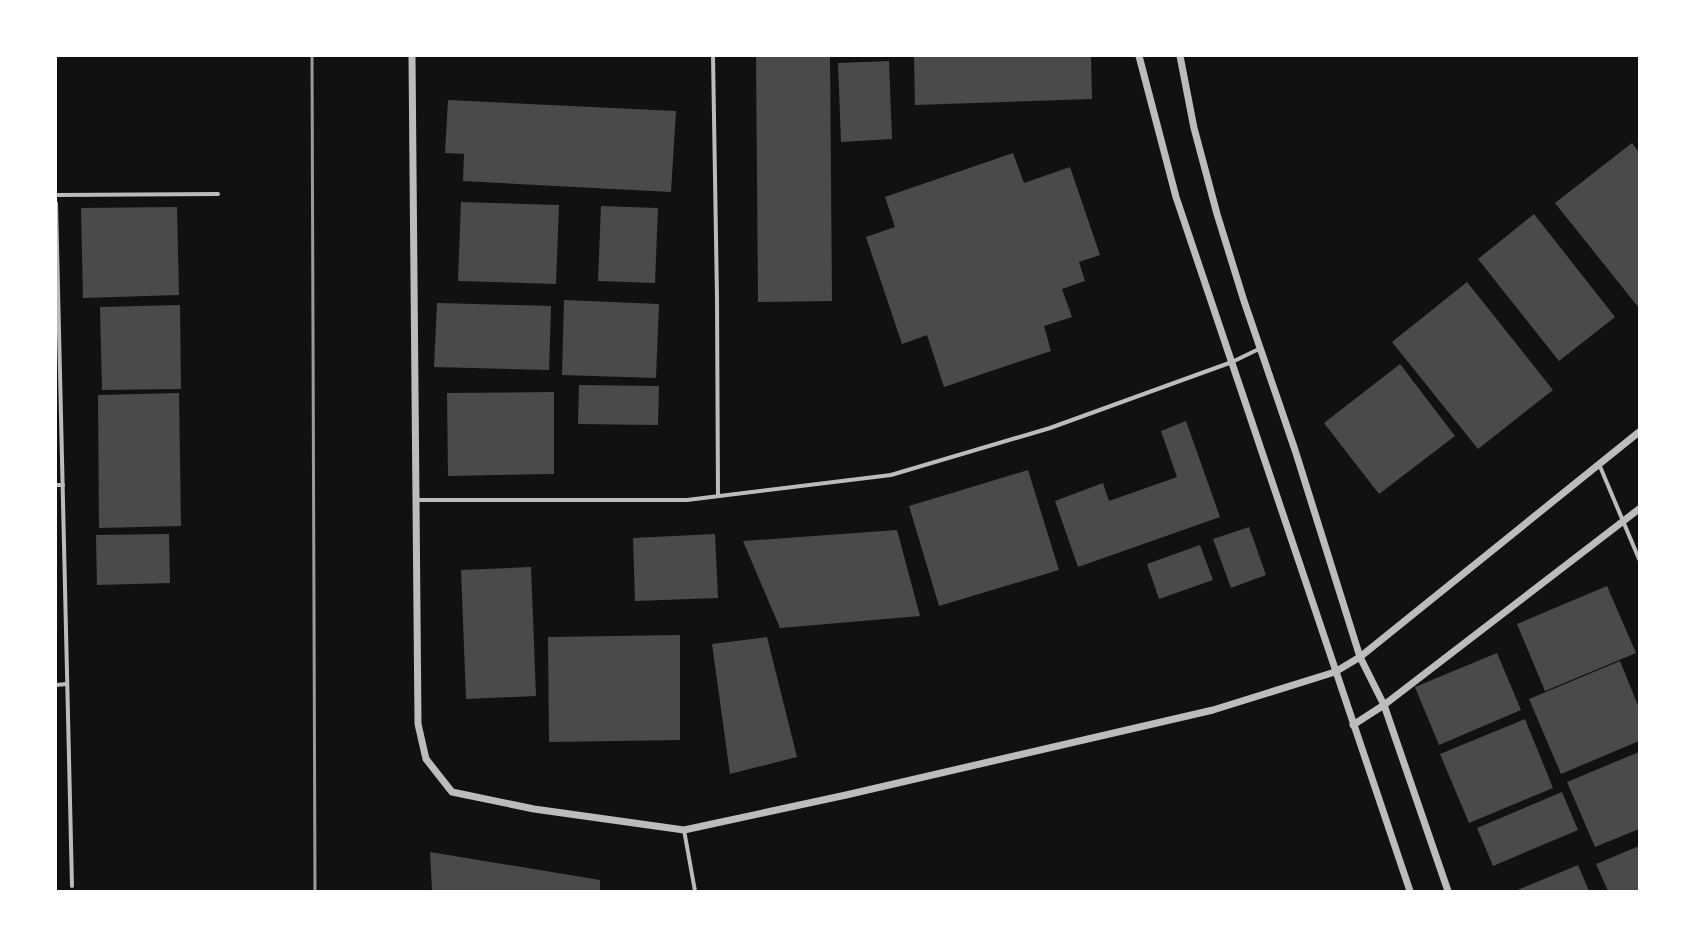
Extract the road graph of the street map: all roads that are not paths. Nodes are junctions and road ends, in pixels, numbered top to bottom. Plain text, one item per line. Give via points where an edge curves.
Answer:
1 (412, 56) edge
2 (713, 56) edge
3 (1139, 56) edge
4 (1180, 56) edge
5 (218, 194) dead end
6 (56, 196) edge
7 (56, 203) edge
8 (57, 288) edge
9 (1261, 348) junction
10 (1232, 362) junction
11 (1639, 432) edge
12 (1599, 464) junction
13 (56, 485) edge
14 (63, 485) junction
15 (718, 496) junction
16 (416, 500) junction
17 (1639, 509) edge
18 (1624, 521) junction
19 (1639, 559) edge
20 (1360, 657) junction
21 (1335, 672) junction
22 (67, 684) junction
23 (56, 685) edge
24 (1384, 705) junction
25 (1353, 725) junction
26 (684, 830) junction
27 (72, 886) dead end
28 (695, 891) edge
29 (1410, 891) edge
30 (1448, 891) edge

1 - 16 street
2 - 15 street
3 - 10 street via 1176,197
4 - 9 street via 1194,128 1217,214
5 - 6 street
7 - 8 street
8 - 14 street
9 - 10 street
9 - 20 street via 1296,450
10 - 15 street via 1050,428 891,475
10 - 21 street
11 - 12 street
12 - 18 street
12 - 20 street
13 - 14 street
14 - 22 street
15 - 16 street via 688,500
16 - 26 street via 418,724 426,760 452,792 534,809
17 - 18 street
18 - 19 street
18 - 24 street
20 - 21 street
20 - 24 street
21 - 25 street
21 - 26 street via 1213,710
22 - 23 street
22 - 27 street
24 - 25 street
24 - 30 street
25 - 29 street
26 - 28 street

